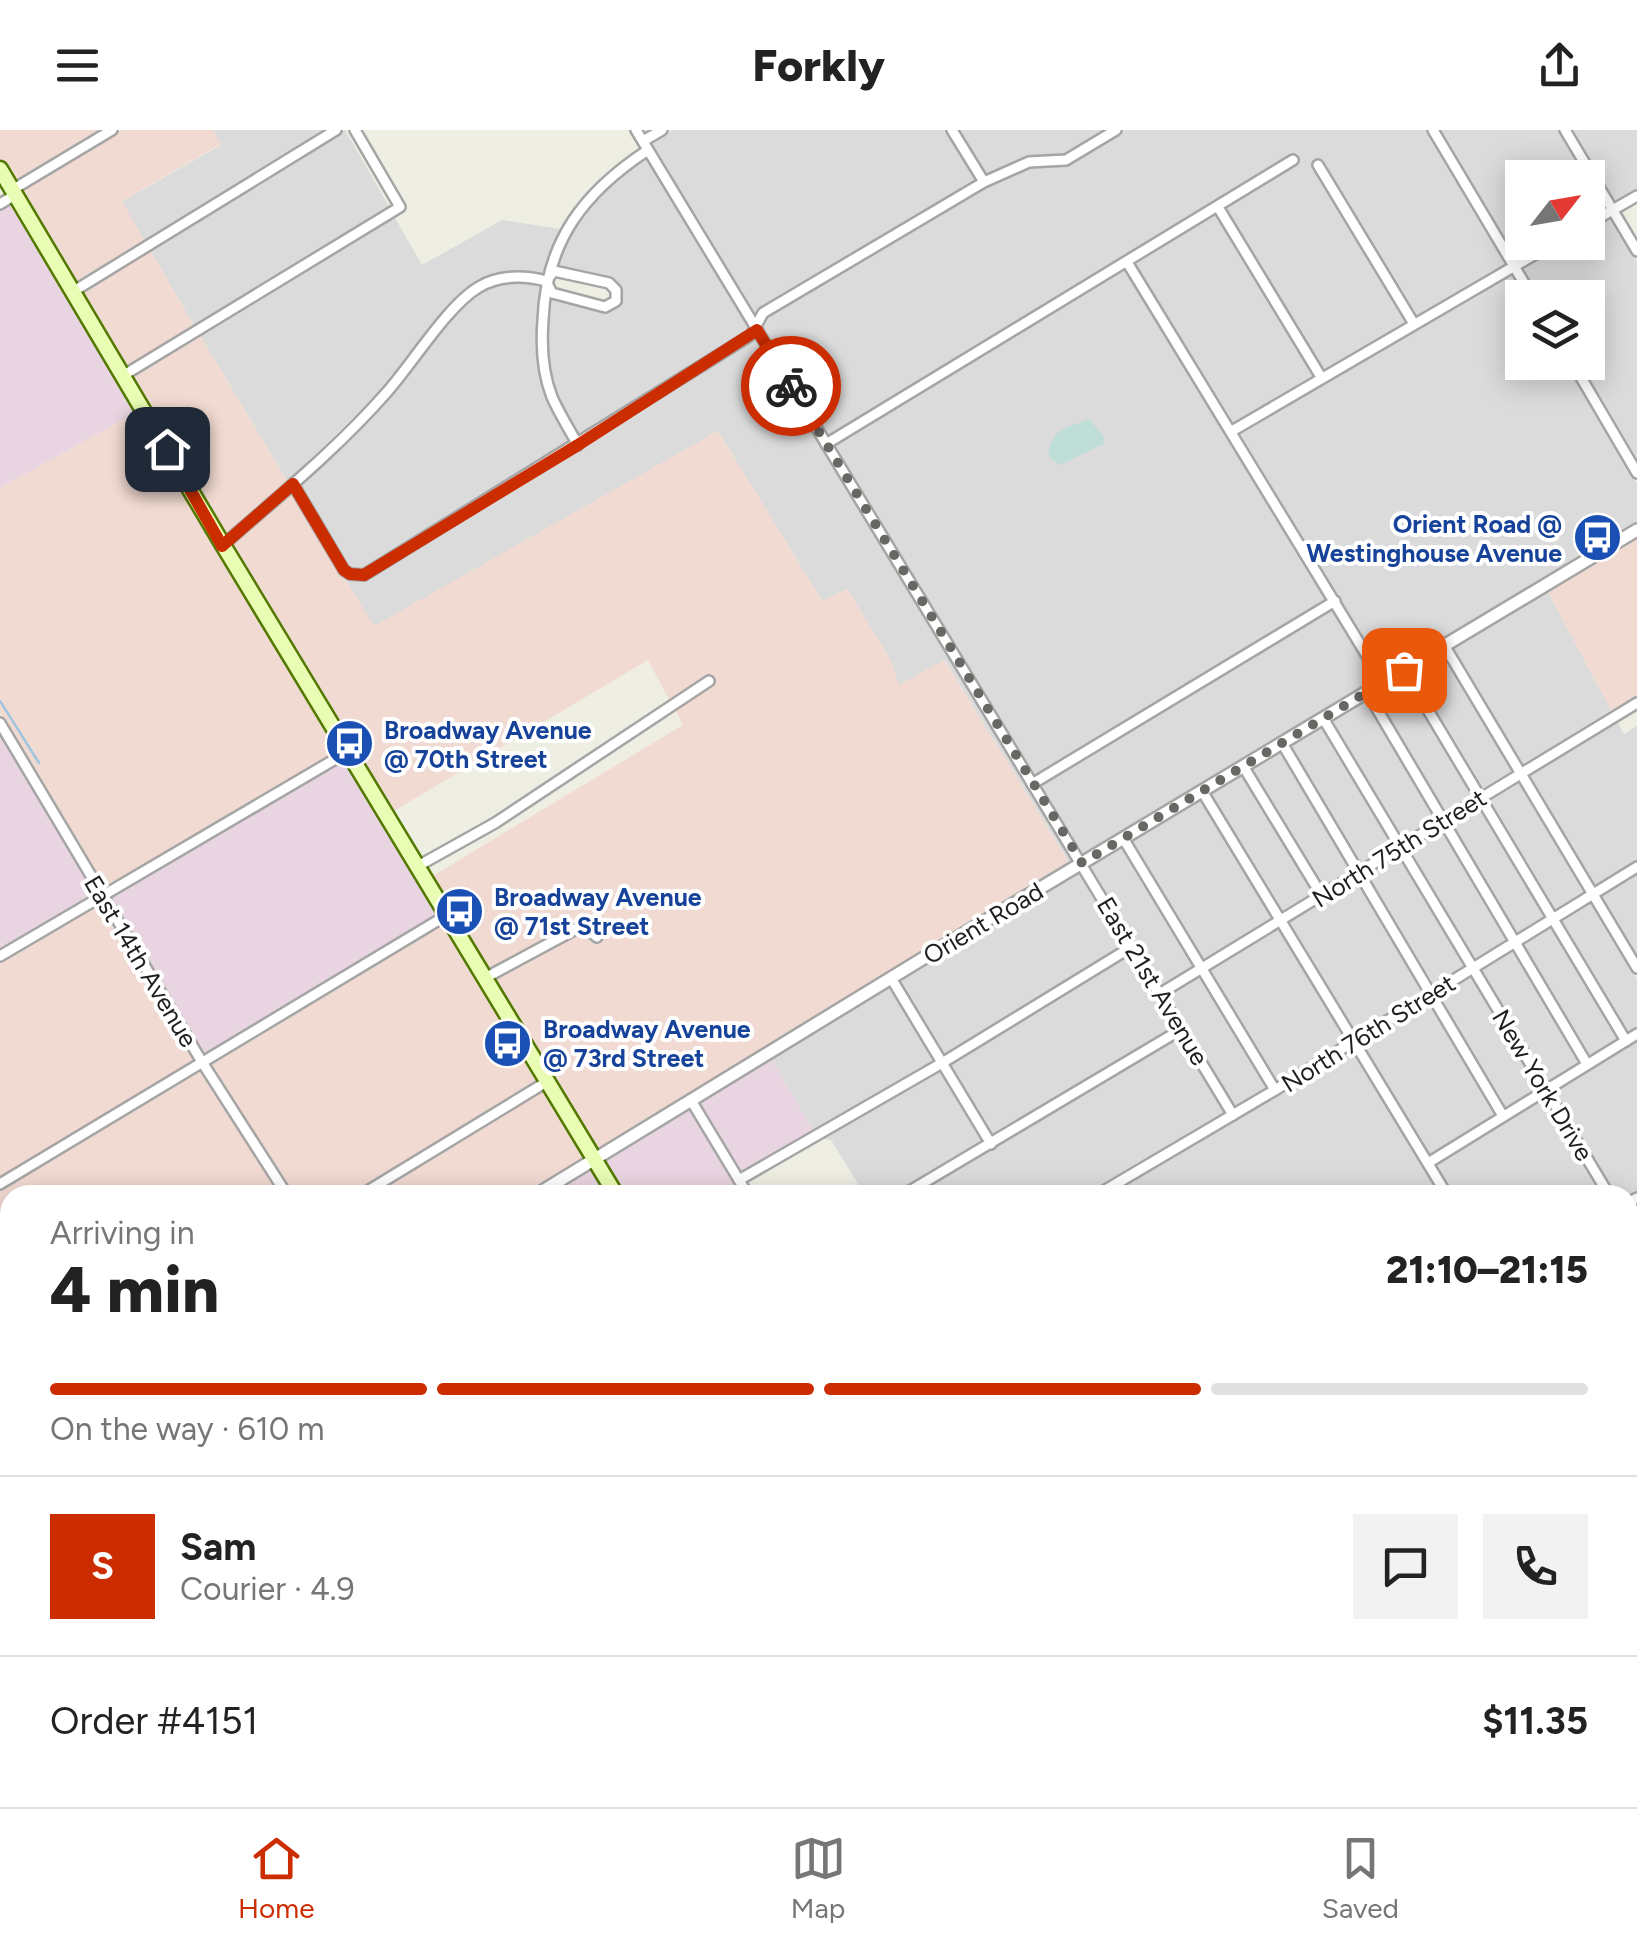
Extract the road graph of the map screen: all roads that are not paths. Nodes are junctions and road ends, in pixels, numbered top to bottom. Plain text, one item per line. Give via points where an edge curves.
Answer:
1 (112, 130) edge
2 (336, 130) edge
3 (354, 130) edge
4 (636, 130) edge
5 (662, 130) edge
6 (952, 130) edge
7 (1116, 130) edge
8 (1433, 130) edge
9 (1564, 130) edge
10 (646, 146) junction
11 (1293, 160) dead end
12 (1318, 166) dead end
13 (0, 169) edge
14 (984, 182) junction
15 (14, 192) junction
16 (1637, 196) edge
17 (0, 204) edge
18 (1218, 208) junction
19 (1612, 210) junction
20 (1605, 214) edge
21 (1637, 251) edge
22 (1525, 260) edge
23 (1128, 262) junction
24 (1515, 266) junction
25 (1523, 280) edge
26 (546, 281) junction
27 (74, 291) junction
28 (1414, 324) junction
29 (757, 330) junction
30 (124, 375) junction
31 (1320, 378) junction
32 (1583, 380) edge
33 (1232, 431) junction
34 (826, 444) junction
35 (578, 445) junction
36 (1637, 473) edge
37 (293, 484) junction
38 (1637, 530) edge
39 (222, 546) junction
40 (1335, 601) junction
41 (1444, 646) junction
42 (1404, 670) junction
43 (709, 680) dead end
44 (1383, 682) junction
45 (1367, 692) junction
46 (1637, 702) edge
47 (1322, 718) junction
48 (0, 723) edge
49 (1282, 743) junction
50 (349, 751) junction
51 (1243, 766) junction
52 (1521, 772) junction
53 (1032, 784) junction
54 (1202, 791) junction
55 (1480, 796) junction
56 (1442, 820) junction
57 (1123, 838) junction
58 (1402, 846) junction
59 (1082, 863) junction
60 (418, 866) junction
61 (1637, 867) edge
62 (1360, 872) junction
63 (1593, 895) junction
64 (102, 896) junction
65 (1322, 896) junction
66 (447, 915) junction
67 (1553, 919) junction
68 (1282, 920) junction
69 (596, 937) dead end
70 (1514, 943) junction
71 (1133, 946) junction
72 (0, 956) edge
73 (1202, 968) junction
74 (1473, 968) junction
75 (1637, 968) edge
76 (485, 978) junction
77 (891, 978) junction
78 (1432, 992) junction
79 (1161, 993) junction
80 (1182, 1029) junction
81 (1637, 1034) edge
82 (1354, 1040) junction
83 (1626, 1041) junction
84 (202, 1062) junction
85 (942, 1063) junction
86 (1588, 1064) junction
87 (548, 1081) junction
88 (1275, 1090) junction
89 (1546, 1090) junction
90 (692, 1102) junction
91 (1233, 1115) junction
92 (1503, 1116) junction
93 (991, 1144) junction
94 (595, 1160) junction
95 (1428, 1164) junction
96 (740, 1180) junction
97 (0, 1184) edge
98 (282, 1185) edge
99 (377, 1185) edge
100 (553, 1185) edge
101 (610, 1185) edge
102 (743, 1185) edge
103 (920, 1185) edge
104 (1114, 1185) edge
105 (1441, 1185) edge
106 (1603, 1185) edge

1 - 15 street
2 - 27 street
3 - 30 street via 400,207
4 - 10 street, East 21st Avenue
5 - 10 street
6 - 14 street
7 - 14 street via 1066,160 1030,162
8 - 24 street
9 - 19 street
10 - 26 street via 592,194 565,232
10 - 29 street, East 21st Avenue
11 - 18 street
12 - 28 street
13 - 15 main road
14 - 29 street via 762,313
15 - 17 street
15 - 27 main road
16 - 19 street
18 - 23 street
18 - 31 street
19 - 20 street
19 - 21 street
22 - 24 street
23 - 33 street
23 - 34 street
24 - 25 street
24 - 28 street
26 - 26 street via 552,293 582,302 605,307 616,301 614,286 596,279 554,272
26 - 35 street via 541,352 551,394
26 - 37 street via 512,277 477,288 385,394
27 - 30 main road
28 - 31 street
29 - 34 street, East 21st Avenue
29 - 35 street
30 - 39 main road
31 - 33 street
32 - 36 street
33 - 40 street
34 - 53 street, East 21st Avenue
35 - 37 street via 364,575 344,570
37 - 39 street
38 - 41 street, Orient Road
39 - 50 main road
40 - 44 street
40 - 53 street
41 - 42 street, Orient Road
41 - 52 street
42 - 44 street, Orient Road
42 - 55 street
43 - 60 street
44 - 45 street, Orient Road
45 - 47 street, Orient Road
45 - 56 street
46 - 52 street, North 75th Street
47 - 49 street, Orient Road
47 - 58 street, New York Drive
48 - 64 street, East 14th Avenue
49 - 51 street, Orient Road
49 - 62 street
50 - 60 main road
50 - 64 street
51 - 54 street, Orient Road
51 - 65 street
52 - 55 street, North 75th Street
52 - 63 street
53 - 59 street, East 21st Avenue
54 - 57 street, Orient Road
54 - 68 street
55 - 56 street, North 75th Street
55 - 67 street
56 - 58 street, North 75th Street
56 - 70 street
57 - 59 street, Orient Road
57 - 73 street
58 - 62 street, North 75th Street
58 - 74 street, New York Drive
59 - 71 street, East 21st Avenue
59 - 77 street, Orient Road
60 - 66 main road
61 - 63 street, North 76th Street
62 - 65 street, North 75th Street
62 - 78 street
63 - 67 street, North 76th Street
63 - 75 street
64 - 72 street
64 - 84 street, East 14th Avenue
65 - 68 street, North 75th Street
66 - 76 main road
66 - 84 street
67 - 70 street, North 76th Street
67 - 83 street
68 - 73 street, North 75th Street
68 - 82 street
69 - 76 street via 576,929
70 - 74 street, North 76th Street
70 - 86 street
71 - 79 street, East 21st Avenue
71 - 85 street
73 - 79 street, North 75th Street
73 - 88 street
74 - 78 street, North 76th Street
74 - 89 street, New York Drive
76 - 87 main road
77 - 85 street
77 - 90 street, Orient Road
78 - 82 street, North 76th Street
78 - 92 street
79 - 80 street, East 21st Avenue
80 - 91 street, East 21st Avenue
80 - 93 street
81 - 83 street
82 - 88 street, North 76th Street
82 - 95 street
83 - 86 street
84 - 97 street
84 - 98 street, East 14th Avenue
85 - 93 street
85 - 96 street
86 - 89 street
87 - 94 main road
87 - 99 street
88 - 91 street, North 76th Street
89 - 92 street
89 - 106 street, New York Drive
90 - 94 street, Orient Road
90 - 96 street
91 - 104 street, North 76th Street
92 - 95 street
93 - 103 street
94 - 100 street, Orient Road
94 - 101 main road
95 - 105 street
96 - 102 street

